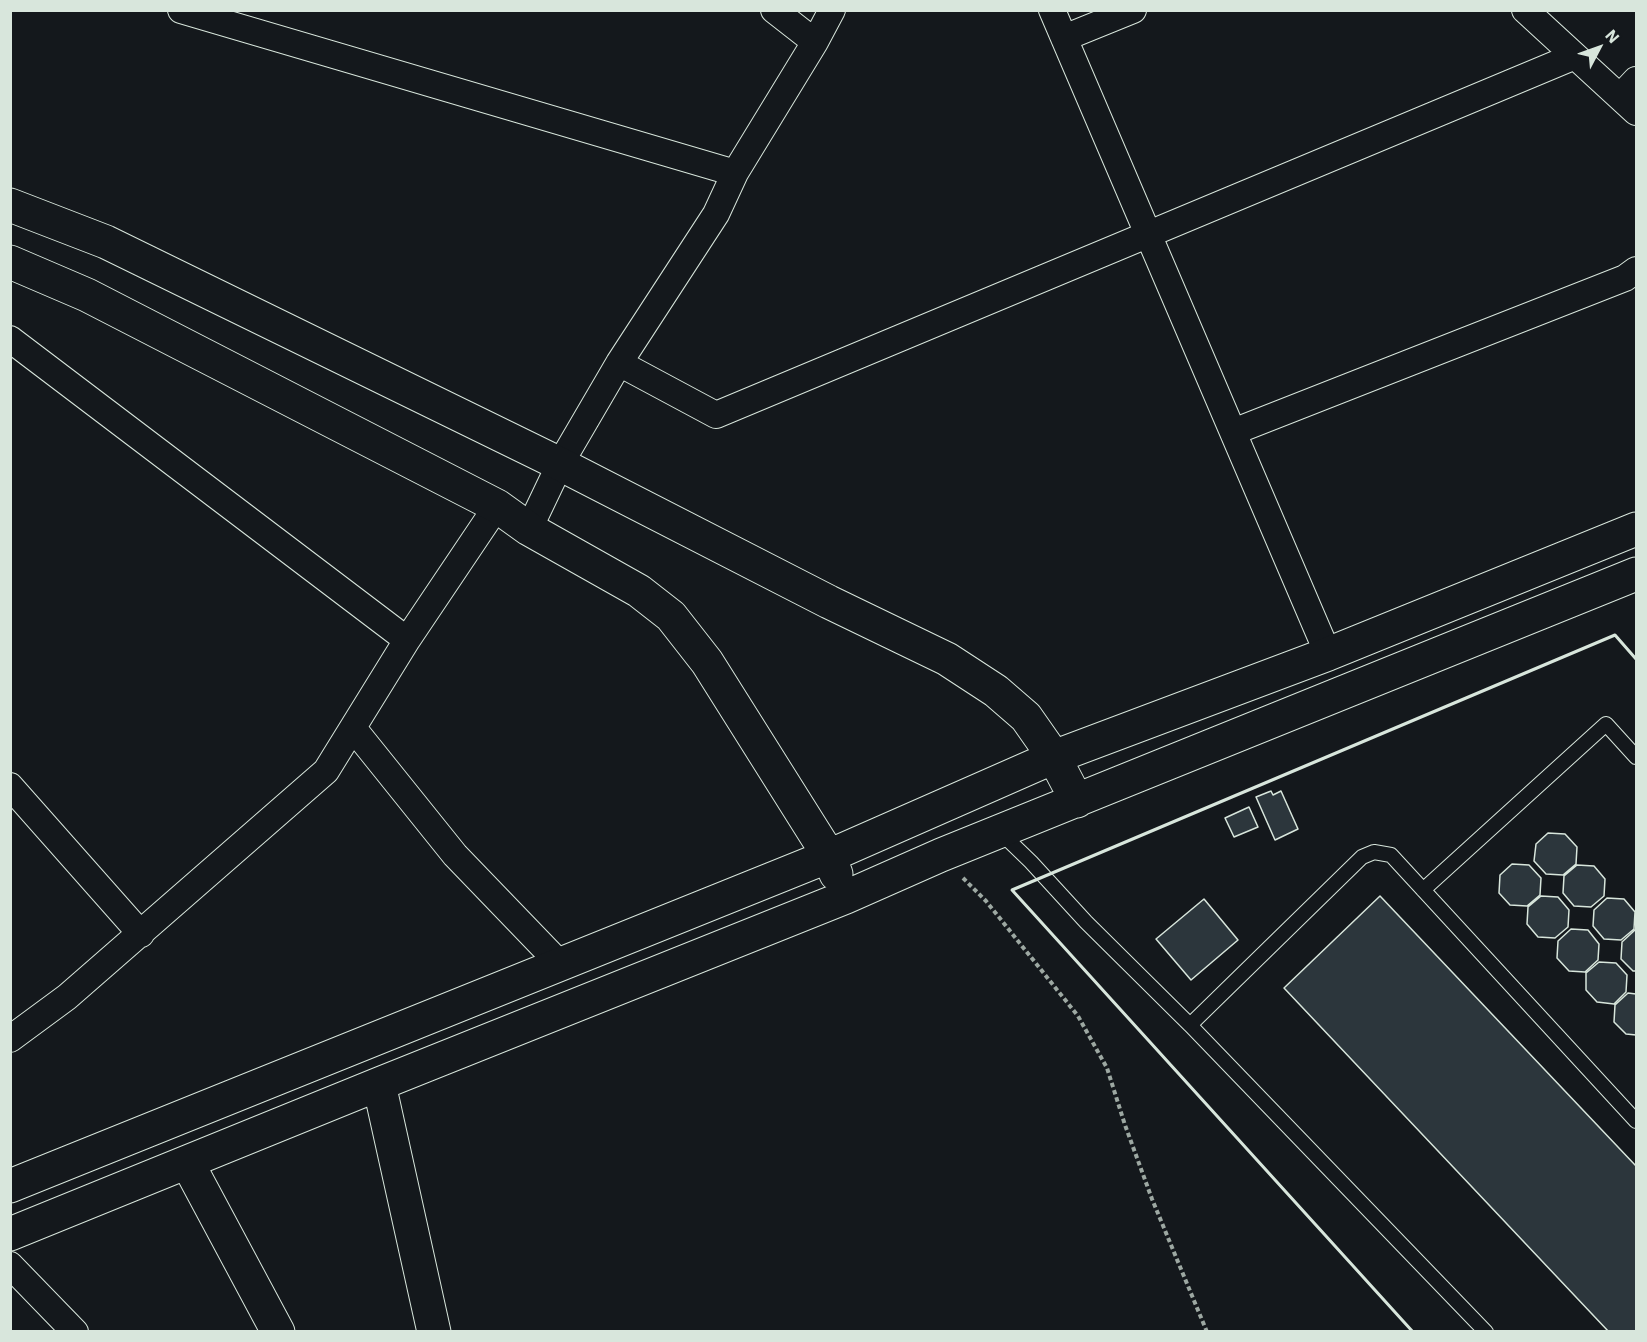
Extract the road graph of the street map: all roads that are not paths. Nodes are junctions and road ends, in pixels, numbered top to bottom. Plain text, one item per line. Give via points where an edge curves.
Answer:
1 (181, 10) edge
2 (774, 10) edge
3 (832, 10) edge
4 (1052, 10) edge
5 (1133, 10) edge
6 (1525, 10) edge
7 (1064, 38) junction
8 (815, 42) junction
9 (1575, 56) junction
10 (1631, 96) edge
11 (735, 173) junction
12 (10, 205) edge
13 (1148, 235) junction
14 (10, 262) edge
15 (1636, 270) edge
16 (10, 339) edge
17 (620, 363) junction
18 (1233, 432) junction
19 (560, 464) junction
20 (497, 506) junction
21 (529, 529) junction
22 (1636, 529) edge
23 (1636, 574) edge
24 (407, 640) junction
25 (1328, 654) junction
26 (353, 728) junction
27 (1054, 757) junction
28 (1636, 758) edge
29 (10, 786) edge
30 (1077, 801) junction
31 (1000, 832) junction
32 (829, 856) junction
33 (1423, 890) junction
34 (846, 897) junction
35 (141, 934) junction
36 (560, 964) junction
37 (1190, 1025) junction
38 (10, 1039) edge
39 (379, 1084) junction
40 (1636, 1121) edge
41 (187, 1162) junction
42 (10, 1186) edge
43 (10, 1234) edge
44 (10, 1265) edge
45 (75, 1332) edge
46 (278, 1332) edge
47 (434, 1332) edge
48 (1486, 1332) edge

1 - 11 street
2 - 8 street
3 - 8 street
4 - 7 street
5 - 7 street
6 - 9 street
7 - 13 street
8 - 11 street
9 - 10 street
9 - 13 street
11 - 17 street via 716,214
12 - 19 main road via 106,242
13 - 17 street via 716,415
13 - 18 street
14 - 20 main road via 87,295
15 - 18 street via 1625,278
16 - 24 street
17 - 19 street
18 - 25 street
19 - 21 street
19 - 27 main road via 947,659 1026,717
20 - 21 main road
20 - 24 street
21 - 32 main road via 639,591 671,616 707,662
22 - 25 main road
23 - 30 main road
24 - 26 street
25 - 27 main road
26 - 35 street via 326,771
26 - 36 street via 455,855
27 - 30 main road
27 - 32 main road
28 - 33 lane via 1606,724
29 - 35 street
30 - 31 main road
31 - 34 main road
31 - 37 lane
32 - 34 main road
32 - 36 main road
33 - 37 lane via 1391,855 1374,852 1362,857
33 - 40 lane
34 - 39 main road
35 - 38 street
36 - 42 main road
37 - 48 lane
39 - 41 main road
39 - 47 main road
41 - 43 main road
41 - 46 main road
44 - 45 street

